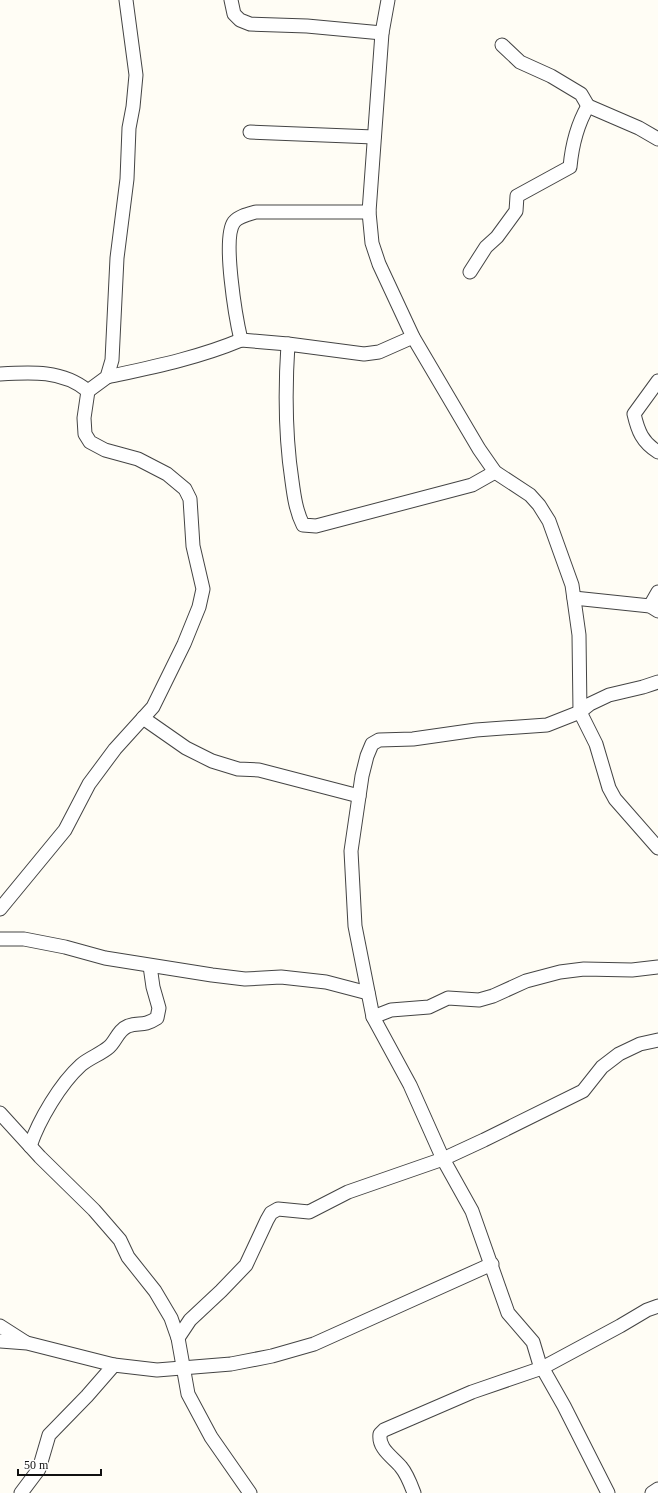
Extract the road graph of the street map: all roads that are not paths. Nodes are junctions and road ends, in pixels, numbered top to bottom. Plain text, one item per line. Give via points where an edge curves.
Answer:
1 (126, 0) edge
2 (231, 0) edge
3 (388, 0) edge
4 (382, 33) junction
5 (502, 45) dead end
6 (588, 106) junction
7 (250, 132) dead end
8 (374, 137) junction
9 (658, 139) edge
10 (369, 212) junction
11 (470, 272) dead end
12 (413, 337) junction
13 (241, 340) junction
14 (288, 344) junction
15 (0, 374) edge
16 (107, 377) junction
17 (658, 381) edge
18 (88, 391) junction
19 (658, 452) edge
20 (496, 472) junction
21 (658, 592) edge
22 (574, 598) junction
23 (654, 608) edge
24 (658, 682) edge
25 (580, 712) junction
26 (143, 718) junction
27 (359, 796) junction
28 (658, 848) edge
29 (0, 909) edge
30 (0, 939) edge
31 (150, 966) junction
32 (658, 967) edge
33 (368, 993) junction
34 (373, 1017) junction
35 (658, 1040) edge
36 (0, 1113) edge
37 (30, 1146) junction
38 (443, 1159) junction
39 (492, 1264) junction
40 (658, 1306) edge
41 (0, 1326) edge
42 (178, 1338) junction
43 (0, 1341) edge
44 (27, 1343) junction
45 (114, 1365) junction
46 (183, 1367) junction
47 (542, 1368) junction
48 (658, 1489) edge
49 (21, 1493) edge
50 (250, 1493) edge
51 (414, 1493) edge
52 (608, 1493) edge
53 (652, 1493) edge

1 - 16 street via 136,75 117,258 112,360
2 - 4 street via 234,14 250,24
3 - 4 street
4 - 8 street
5 - 6 street via 520,62 546,73 581,94
6 - 9 street
6 - 11 street via 581,118 572,147 570,167 517,196 516,211 497,237 486,247
7 - 8 street
8 - 10 street
10 - 12 street via 372,243 378,264
10 - 13 street via 256,212 235,220 230,237 232,286
12 - 14 street via 379,352 364,354
12 - 20 street via 479,450
13 - 14 street
13 - 16 street via 214,351
14 - 20 street via 287,444 294,496 298,516 303,525 316,526 449,491 472,484
15 - 18 street via 26,372 62,376
16 - 18 street
17 - 19 street via 634,414 638,430 649,446
18 - 26 street via 84,418 85,434 90,442 105,450 138,459 167,474 185,489 190,499 193,546 203,589 199,607 184,644 153,706
20 - 22 street via 530,495 549,521 572,585
21 - 23 street
22 - 23 street
22 - 25 street via 579,635
24 - 25 street via 609,695
25 - 27 street via 547,725 476,730 413,739 379,740 372,744 367,756
25 - 28 street via 596,744 615,799
26 - 27 street via 186,748 212,761
26 - 29 street via 115,749 89,784 66,830
27 - 33 street via 351,851 355,926
30 - 31 street via 24,939
31 - 33 street via 245,979 281,977 326,982
31 - 37 street via 159,1008 157,1018 147,1024 127,1026 110,1046 81,1065 49,1106
32 - 34 street via 560,972 526,981 479,1000 448,998 429,1007 391,1010
33 - 34 street
34 - 38 street via 410,1084
35 - 38 street via 640,1044 619,1054 602,1067 583,1091
36 - 37 street
37 - 42 street via 90,1205 120,1240 128,1257 155,1291 171,1318
38 - 39 street via 472,1211
38 - 42 street via 348,1192 310,1212 278,1209 271,1213 246,1265 190,1320
39 - 46 street via 314,1344 231,1364
39 - 47 street via 508,1313 533,1342
40 - 47 street
41 - 44 street
42 - 46 street
43 - 44 street
44 - 45 street
45 - 46 street via 157,1370
45 - 49 street via 49,1435 39,1469
46 - 50 street via 188,1394 211,1437
47 - 51 street via 472,1392 384,1430 379,1439 382,1446 402,1468
47 - 52 street
48 - 53 street

